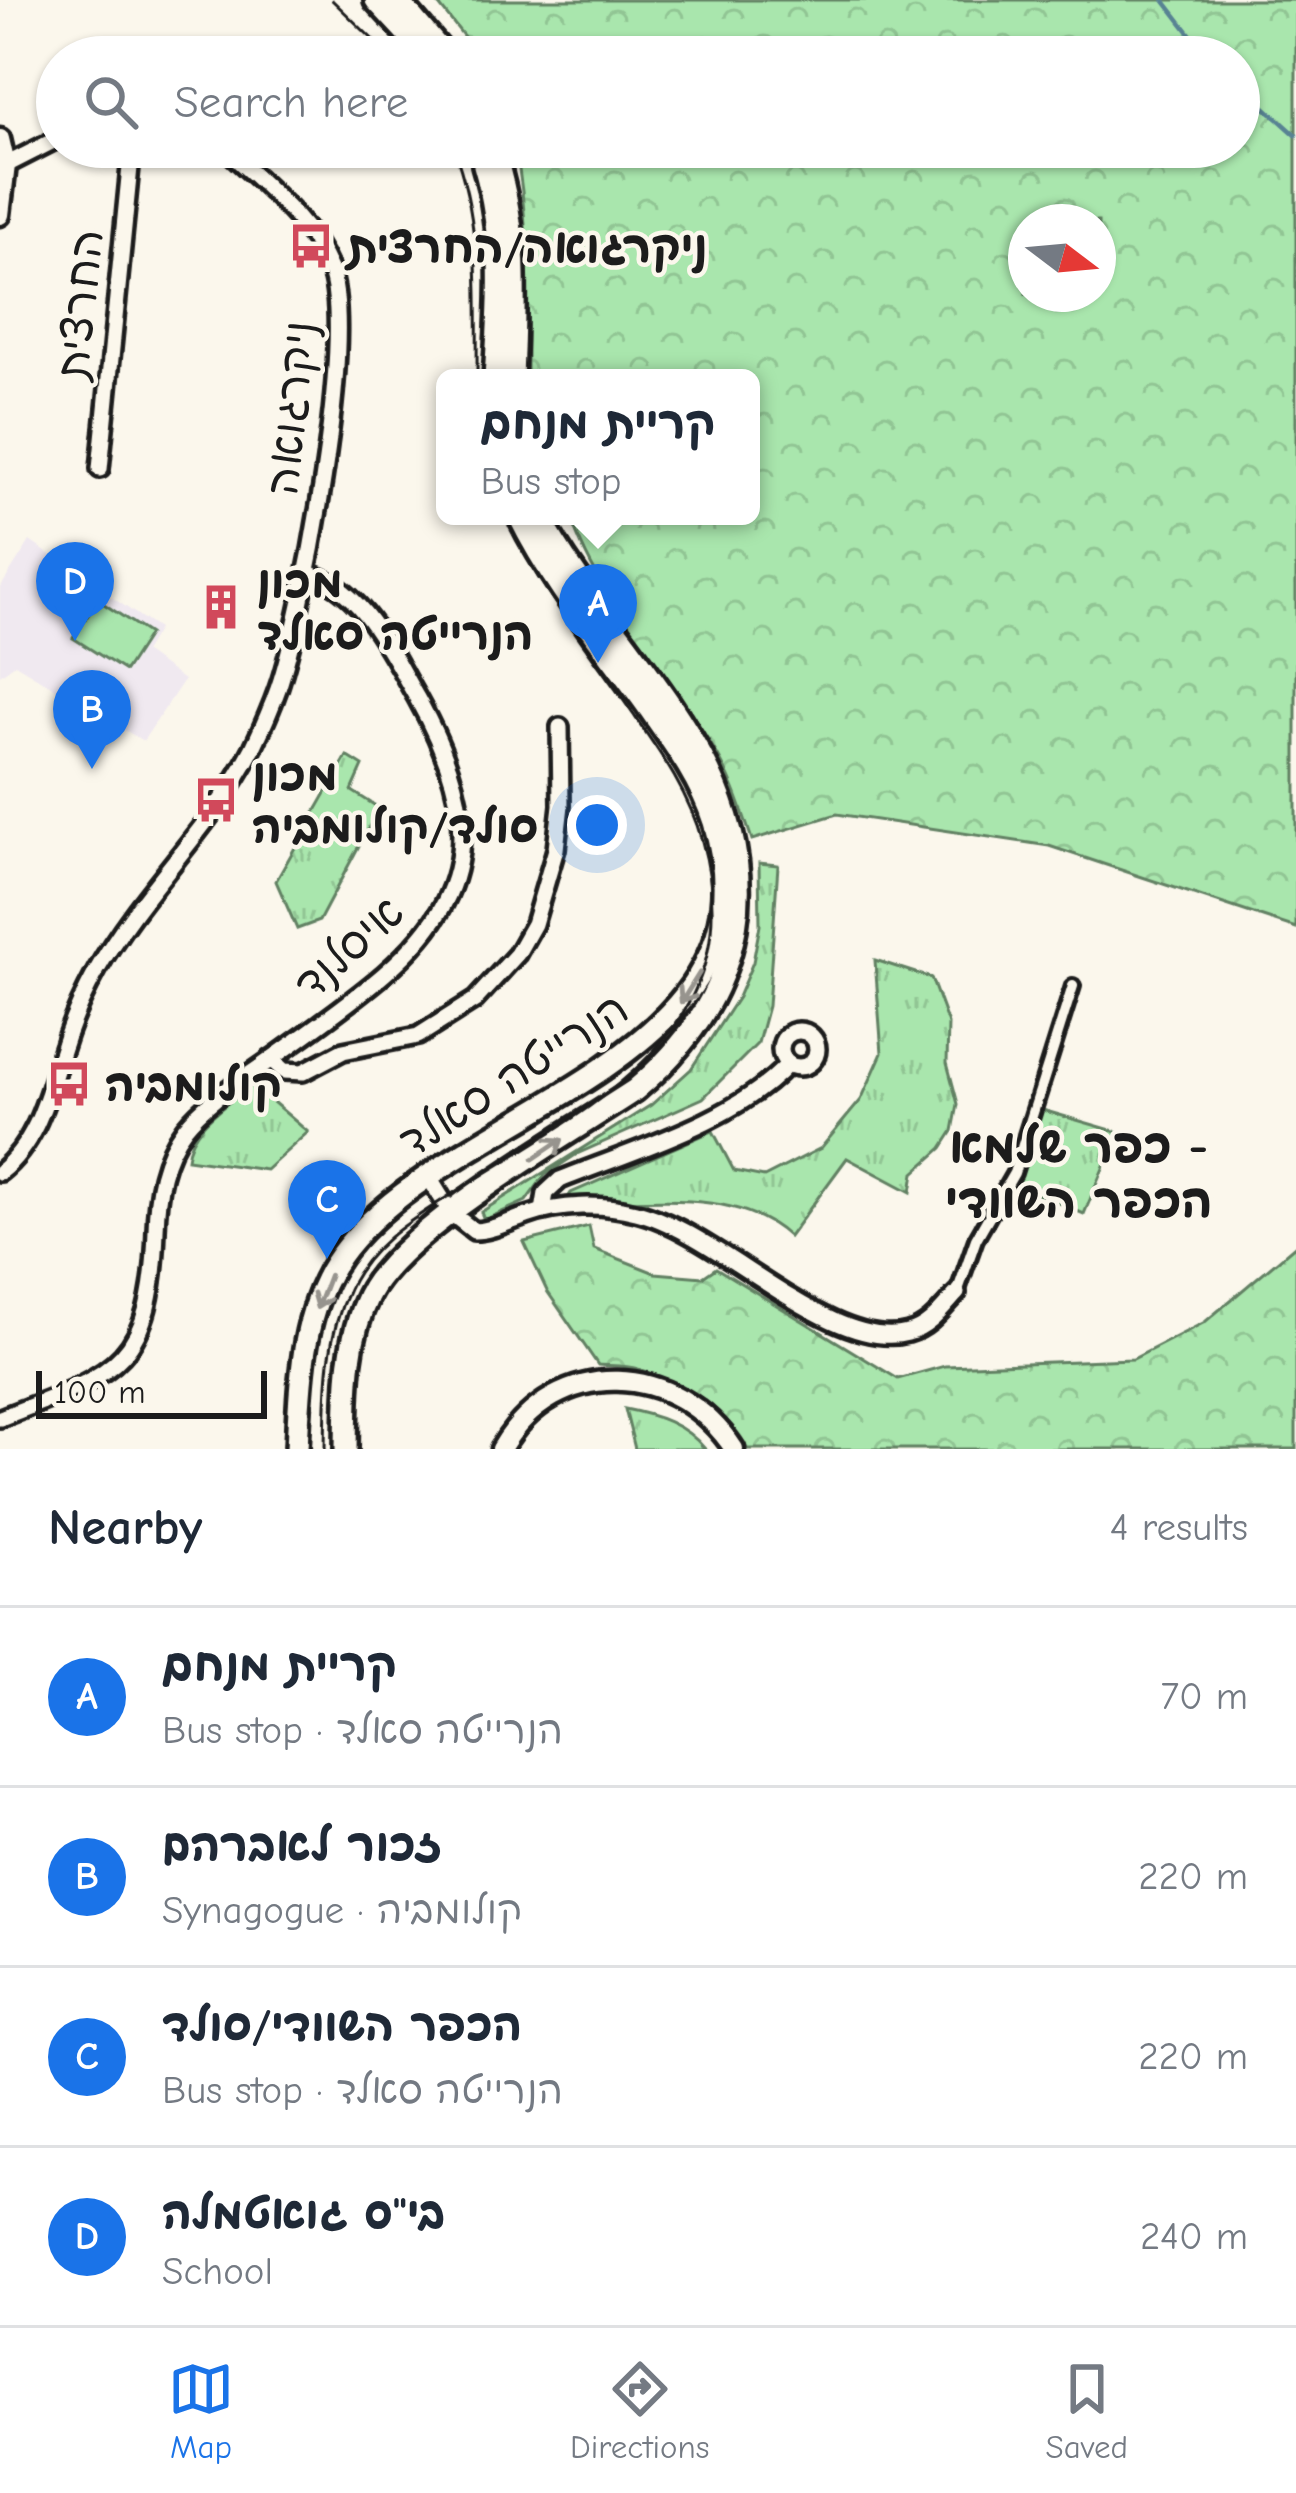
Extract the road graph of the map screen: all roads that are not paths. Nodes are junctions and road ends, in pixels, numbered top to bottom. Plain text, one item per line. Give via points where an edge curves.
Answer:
1 (376, 0) edge
2 (397, 0) edge
3 (409, 36) edge
4 (428, 36) edge
5 (0, 139) edge
6 (36, 150) edge
7 (5, 165) junction
8 (129, 168) edge
9 (245, 168) edge
10 (484, 168) edge
11 (498, 168) edge
12 (0, 215) edge
13 (496, 369) edge
14 (512, 369) edge
15 (100, 469) dead end
16 (524, 525) edge
17 (544, 525) edge
18 (306, 573) junction
19 (560, 727) dead end
20 (1073, 986) dead end
21 (271, 1059) junction
22 (788, 1064) dead end
23 (0, 1172) edge
24 (428, 1176) junction
25 (543, 1211) junction
26 (451, 1214) junction
27 (957, 1292) joint
28 (0, 1418) edge
29 (297, 1449) edge
30 (346, 1449) edge
31 (502, 1449) edge
32 (515, 1449) edge
33 (719, 1449) edge
34 (734, 1449) edge

1 - 3 main road
2 - 4 main road
5 - 7 street
6 - 7 street
7 - 12 street
8 - 15 street, החרצית
9 - 18 street, ניקרגואה via 294,216 335,284 338,340
10 - 13 main road via 499,236
11 - 14 main road via 516,262
16 -> 24 main road, הנרייטה סאלד via 700,787 720,850 720,909 707,959 674,1013 614,1060
26 -> 17 main road, הנרייטה סאלד via 635,1090 677,1052 722,978 737,918 737,849 712,773
18 - 21 street, איסלנד via 331,580 358,606 414,693 455,780 462,845 452,885 424,937 369,989
18 - 23 street via 278,689 252,749 97,971 49,1098 16,1160
19 - 21 street, איסלנד via 561,805 550,877 534,924 500,975 418,1036 343,1051 303,1072 284,1071
20 - 27 street via 1014,1172
21 - 28 street, איסלנד via 198,1113 169,1152 156,1207 152,1292 125,1356 95,1379
22 - 25 street via 693,1126 560,1180 546,1193
24 - 26 street
24 -> 29 main road, הנרייטה סאלד via 368,1226 326,1280 305,1348
25 - 26 street via 478,1232
25 - 27 street via 590,1206 658,1218 829,1320 891,1336 922,1328
26 - 30 main road, הנרייטה סאלד via 397,1257 370,1291 350,1356
31 - 34 street via 551,1400 610,1379 675,1394
32 - 33 street via 556,1409 618,1390 671,1405

